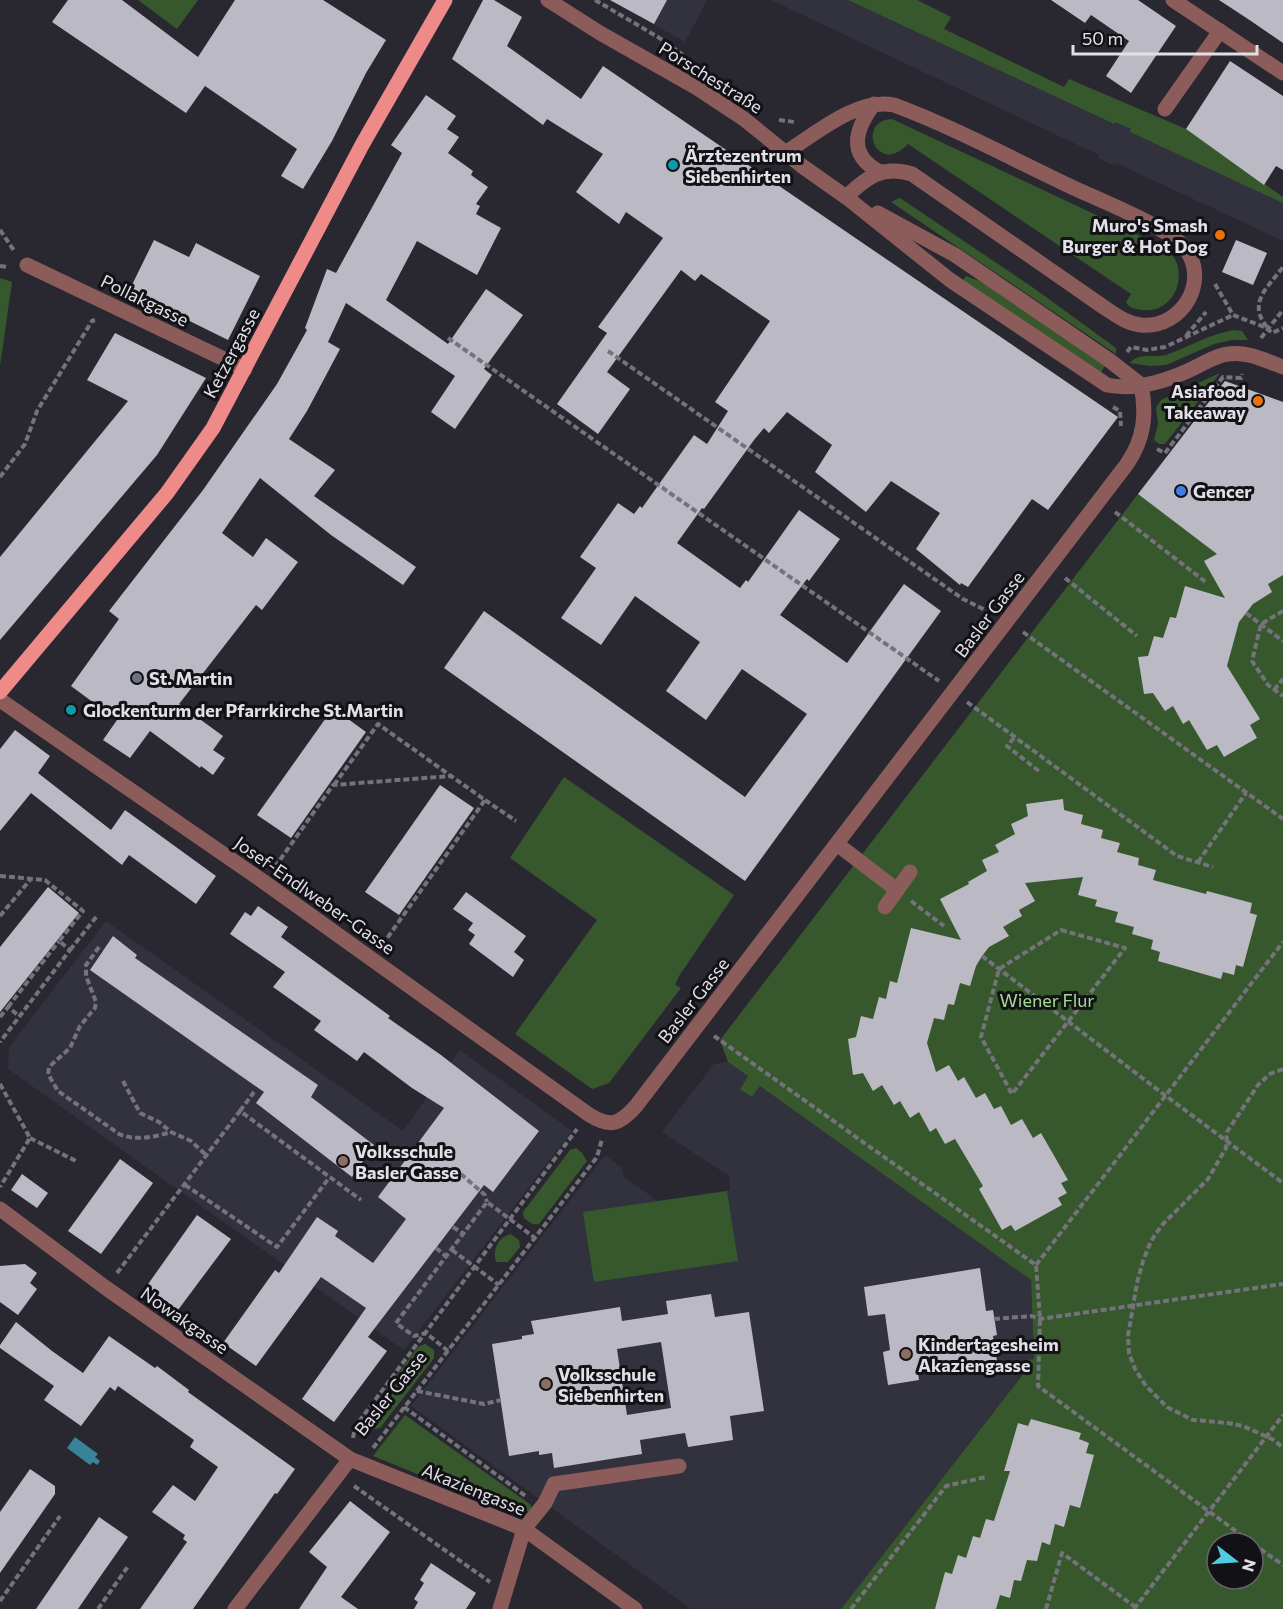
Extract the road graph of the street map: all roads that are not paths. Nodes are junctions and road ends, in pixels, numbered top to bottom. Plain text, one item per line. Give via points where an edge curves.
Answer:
1 (445, 0) edge
2 (548, 0) edge
3 (1173, 0) edge
4 (1220, 31) junction
5 (1283, 73) edge
6 (874, 104) junction
7 (1165, 109) dead end
8 (785, 153) junction
9 (880, 172) junction
10 (846, 197) junction
11 (27, 265) dead end
12 (1283, 367) edge
13 (245, 369) junction
14 (1141, 385) junction
15 (0, 692) edge
16 (0, 700) edge
17 (837, 844) junction
18 (910, 872) dead end
19 (897, 890) junction
20 (885, 907) dead end
21 (605, 1124) joint
22 (0, 1209) edge
23 (350, 1459) junction
24 (679, 1466) dead end
25 (524, 1529) junction
26 (235, 1609) edge
27 (500, 1609) edge
28 (635, 1609) edge

1 - 13 main road, Ketzergasse via 362,145
2 - 8 street, Porschestraße via 697,88
3 - 4 street
4 - 5 street
4 - 7 street
6 - 8 street via 845,116
6 - 9 street via 860,125 857,144 867,164
6 - 9 street via 903,108 1173,237 1192,262 1192,293 1179,313 1166,321 1150,326 1127,321 919,177 896,170
8 - 10 street, Porschestraße
9 - 10 street via 865,179
10 - 14 street, Porschestraße via 955,255
10 - 14 street, Porschestraße via 950,280 1107,385
11 - 13 street, Pollakgasse
12 - 14 street via 1241,354 1220,356 1172,378
13 - 15 main road, Ketzergasse via 213,428 167,493
14 - 17 street, Basler Gasse via 1144,420 1140,440 1128,464
16 - 21 street, Josef-Endlweber-Gasse
17 - 19 street
17 - 21 street, Basler Gasse via 627,1116
18 - 19 street
19 - 20 street
22 - 23 street, Nowakgasse
23 - 25 street, Akaziengasse
23 - 26 street, Basler Gasse
24 - 25 street via 555,1484
25 - 27 street
25 - 28 street, Akaziengasse

